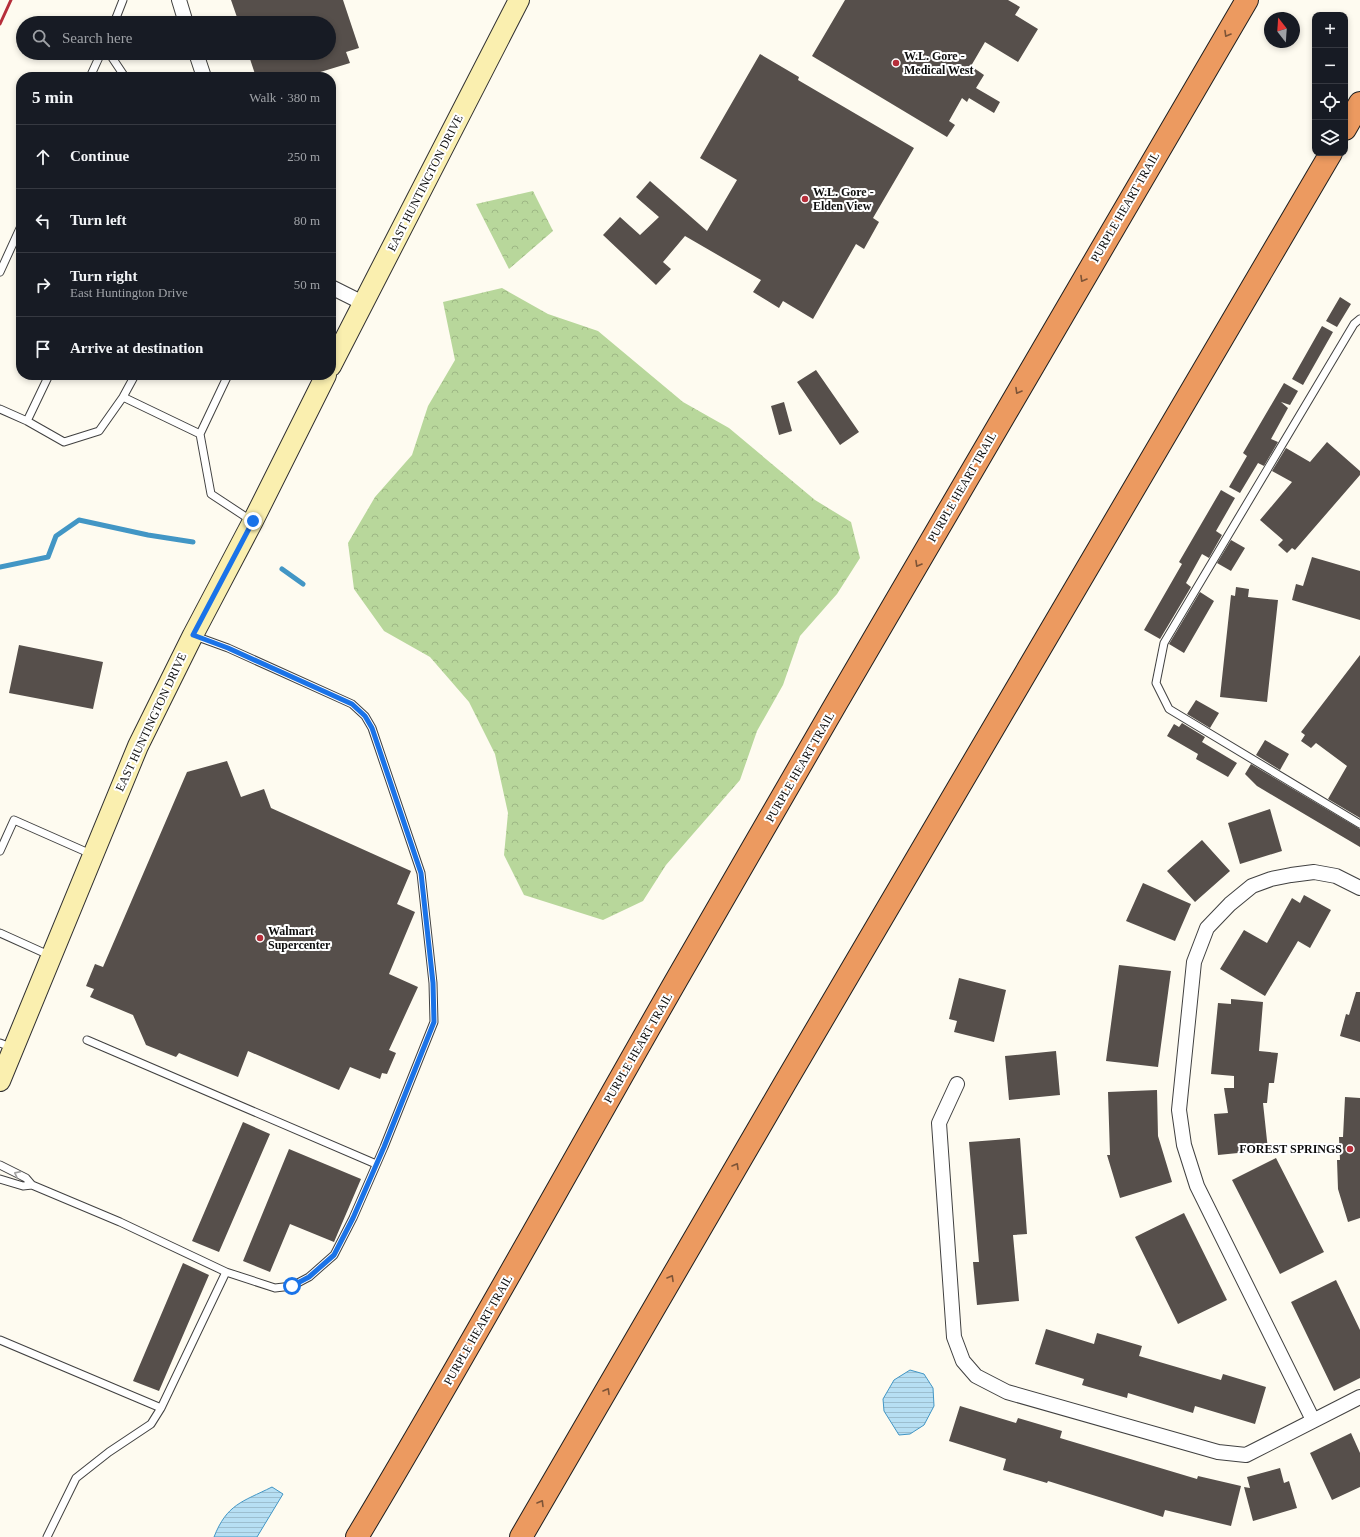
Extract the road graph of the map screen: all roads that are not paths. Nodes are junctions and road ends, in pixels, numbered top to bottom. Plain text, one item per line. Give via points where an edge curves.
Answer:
1 (123, 0) edge
2 (179, 0) edge
3 (519, 0) edge
4 (1247, 0) edge
5 (117, 16) edge
6 (184, 16) edge
7 (98, 60) edge
8 (113, 60) edge
9 (198, 60) edge
10 (92, 72) edge
11 (121, 72) edge
12 (202, 72) edge
13 (1360, 103) edge
14 (1348, 124) edge
15 (1329, 156) edge
16 (16, 237) edge
17 (0, 272) edge
18 (336, 290) edge
19 (363, 303) junction
20 (1360, 319) edge
21 (336, 356) edge
22 (48, 380) edge
23 (132, 380) edge
24 (226, 380) edge
25 (324, 380) edge
26 (122, 397) junction
27 (0, 409) edge
28 (27, 421) junction
29 (200, 434) junction
30 (253, 521) junction
31 (193, 635) junction
32 (1360, 824) edge
33 (0, 851) edge
34 (92, 854) junction
35 (1360, 888) edge
36 (0, 933) edge
37 (51, 956) junction
38 (87, 1040) dead end
39 (7, 1046) edge
40 (0, 1080) edge
41 (958, 1084) dead end
42 (376, 1164) junction
43 (0, 1165) edge
44 (0, 1179) edge
45 (32, 1185) junction
46 (226, 1272) junction
47 (0, 1340) edge
48 (1360, 1397) edge
49 (161, 1408) junction
50 (1313, 1420) junction
51 (47, 1537) edge
52 (357, 1537) edge
53 (521, 1537) edge

1 - 5 lane
2 - 6 street
3 - 19 street, EAST HUNTINGTON DRIVE
4 -> 52 highway, PURPLE HEART TRAIL via 1073,295
7 - 10 lane
8 - 11 lane
9 - 12 street
13 - 14 highway
53 -> 15 highway via 784,1083
16 - 17 lane
18 - 19 street
19 - 21 street, EAST HUNTINGTON DRIVE
20 - 32 lane via 1354,324 1164,643 1156,683 1169,709
22 - 28 lane
23 - 26 lane
24 - 29 lane
25 - 30 street, EAST HUNTINGTON DRIVE
26 - 28 lane via 99,431 64,442
26 - 29 lane
27 - 28 lane
29 - 30 lane via 211,494
30 - 31 street, EAST HUNTINGTON DRIVE
31 - 34 street, EAST HUNTINGTON DRIVE via 138,746
31 - 42 lane via 228,648 352,704 365,716 372,728 421,873 433,983 434,1022
33 - 34 lane via 14,820
34 - 37 street, EAST HUNTINGTON DRIVE
35 - 50 street via 1336,876 1314,872 1271,879 1252,886 1207,928 1194,962 1179,1110 1184,1145 1197,1186
36 - 37 lane
37 - 39 street, EAST HUNTINGTON DRIVE
38 - 42 lane
39 - 40 street, EAST HUNTINGTON DRIVE
41 - 50 street via 939,1123 954,1337 963,1362 976,1376 1007,1392 1218,1452 1246,1455
42 - 46 lane via 334,1255 309,1277 292,1286 274,1288
45 -> 43 lane via 26,1178
44 - 45 lane via 23,1186
45 - 46 lane via 120,1222
46 - 49 lane
47 - 49 lane
48 - 50 street
49 - 51 lane via 151,1424 76,1478

